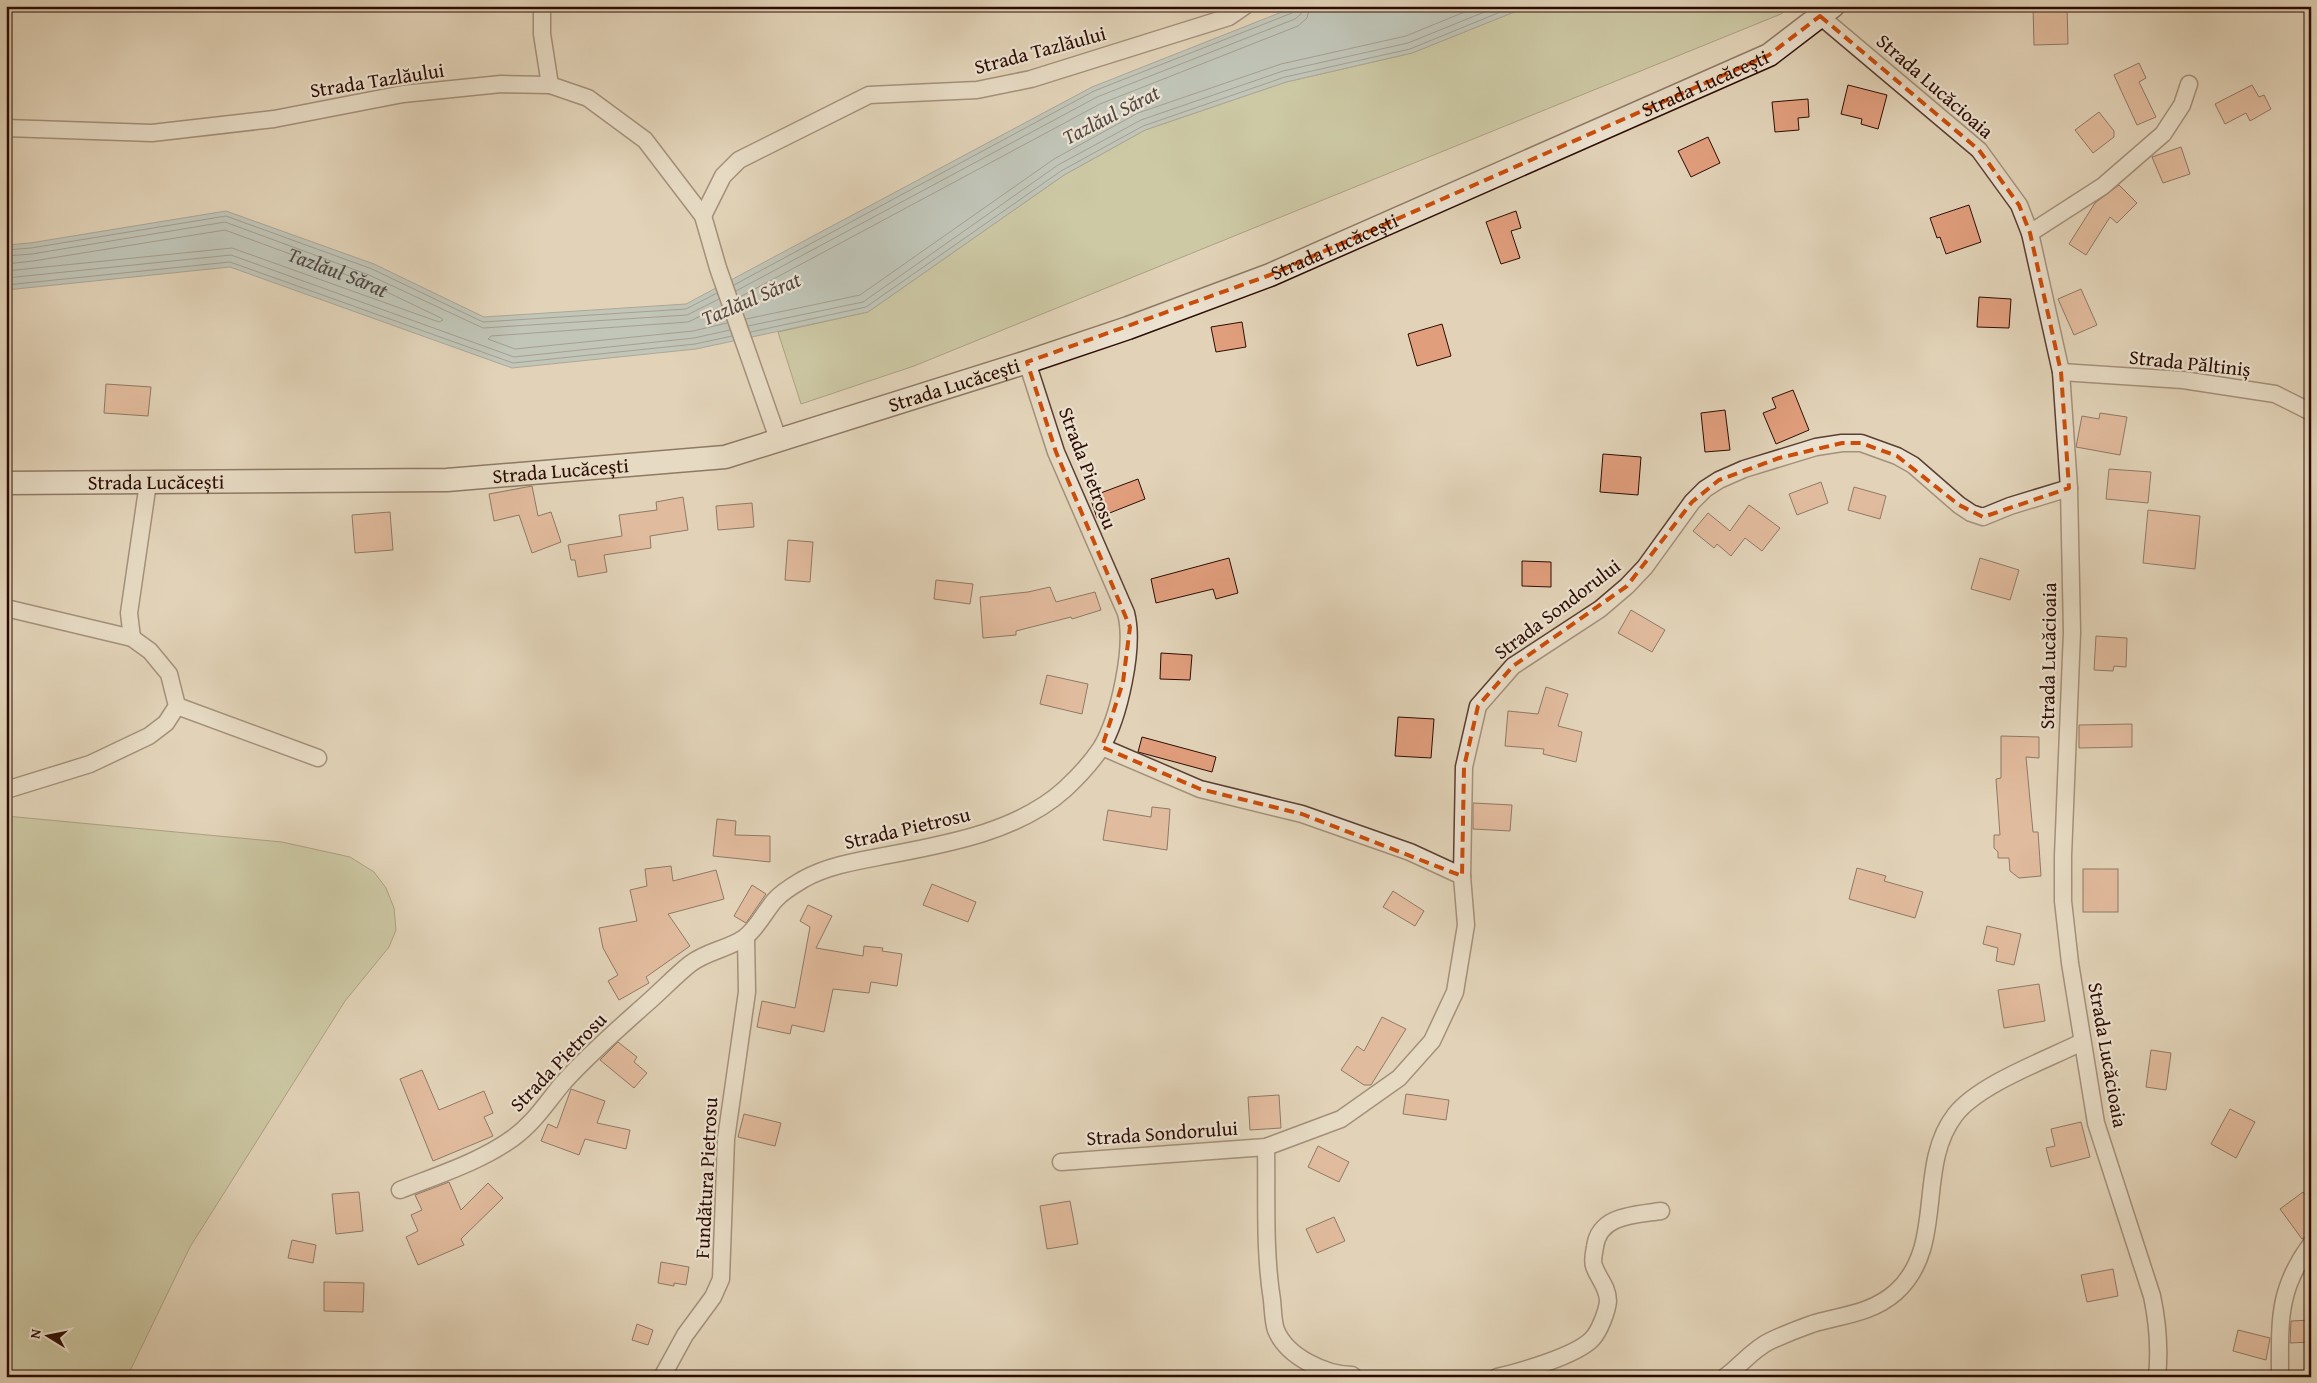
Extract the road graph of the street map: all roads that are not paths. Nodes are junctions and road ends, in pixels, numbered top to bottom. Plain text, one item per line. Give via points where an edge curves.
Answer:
1 (542, 6) edge
2 (1245, 6) edge
3 (1826, 11) edge
4 (2189, 84) dead end
5 (550, 85) junction
6 (6, 128) edge
7 (703, 216) junction
8 (2030, 233) junction
9 (1027, 362) junction
10 (2061, 372) junction
11 (2311, 412) edge
12 (778, 439) junction
13 (148, 483) junction
14 (6, 484) edge
15 (2068, 488) junction
16 (6, 608) edge
17 (132, 638) junction
18 (177, 706) junction
19 (1102, 747) junction
20 (318, 758) dead end
21 (6, 790) edge
22 (1462, 876) junction
23 (746, 937) junction
24 (2082, 1042) junction
25 (1266, 1147) junction
26 (1060, 1162) dead end
27 (400, 1190) dead end
28 (1661, 1211) dead end
29 (2311, 1244) edge
30 (662, 1377) edge
31 (1354, 1377) edge
32 (1497, 1377) edge
33 (1725, 1377) edge
34 (2156, 1377) edge
35 (2280, 1377) edge

1 - 5 street via 542,34
2 - 7 street, Strada Tazlăului via 1229,17 1031,79 977,90 869,95 740,160 723,176
3 - 8 street, Strada Lucăcioaia via 1979,150 2019,205
3 - 9 main road, Strada Lucăcești via 1769,55 1270,275
4 - 8 street via 2182,105 2163,134 2103,186
5 - 6 street, Strada Tazlăului via 501,84 403,94 274,120 152,133
5 - 7 street, Strada Tazlăului via 588,98 645,140
7 - 12 street, Strada Tazlăului
8 - 10 street, Strada Lucăcioaia
9 - 12 main road, Strada Lucăcești
9 - 19 street, Strada Pietrosu via 1056,452 1130,628 1123,682
10 - 11 street, Strada Păltiniș via 2183,380 2275,394
10 - 15 street, Strada Lucăcioaia
12 - 13 main road, Strada Lucăcești via 724,457 447,480
13 - 14 main road, Strada Lucăcești
13 - 17 street via 129,612
15 - 22 street, Strada Sondorului via 1983,517 1971,513 1897,456 1861,443 1816,446 1719,480 1692,502 1645,567 1627,586 1600,609 1513,666 1478,706 1464,767
15 - 24 street, Strada Lucăcioaia via 2072,632 2063,819 2063,901
16 - 17 street
17 - 18 street via 150,651 169,674
18 - 20 street
18 - 21 street via 166,723 149,736 90,764
19 - 22 street via 1200,789 1302,814 1410,852
19 - 23 street, Strada Pietrosu via 1050,802 1004,826 818,872 776,899
22 - 25 street, Strada Sondorului via 1466,925 1455,992 1432,1041 1399,1078 1340,1119
23 - 27 street, Strada Pietrosu via 691,963 594,1052 515,1137 452,1170
23 - 30 street, Fundătura Pietrosu via 747,992 726,1139 721,1279
24 - 33 street via 1983,1091 1955,1114 1940,1142 1935,1162 1926,1237 1919,1259 1896,1292 1860,1314 1812,1324 1768,1342
24 - 34 street, Strada Lucăcioaia via 2096,1123 2152,1296 2160,1340
25 - 26 street, Strada Sondorului
25 - 31 street, Strada Sondorului via 1268,1273 1276,1330 1287,1346 1316,1368
28 - 32 street via 1610,1221 1597,1234 1593,1265 1603,1282 1608,1301 1592,1340 1532,1369
29 - 35 street via 2293,1269 2286,1287

